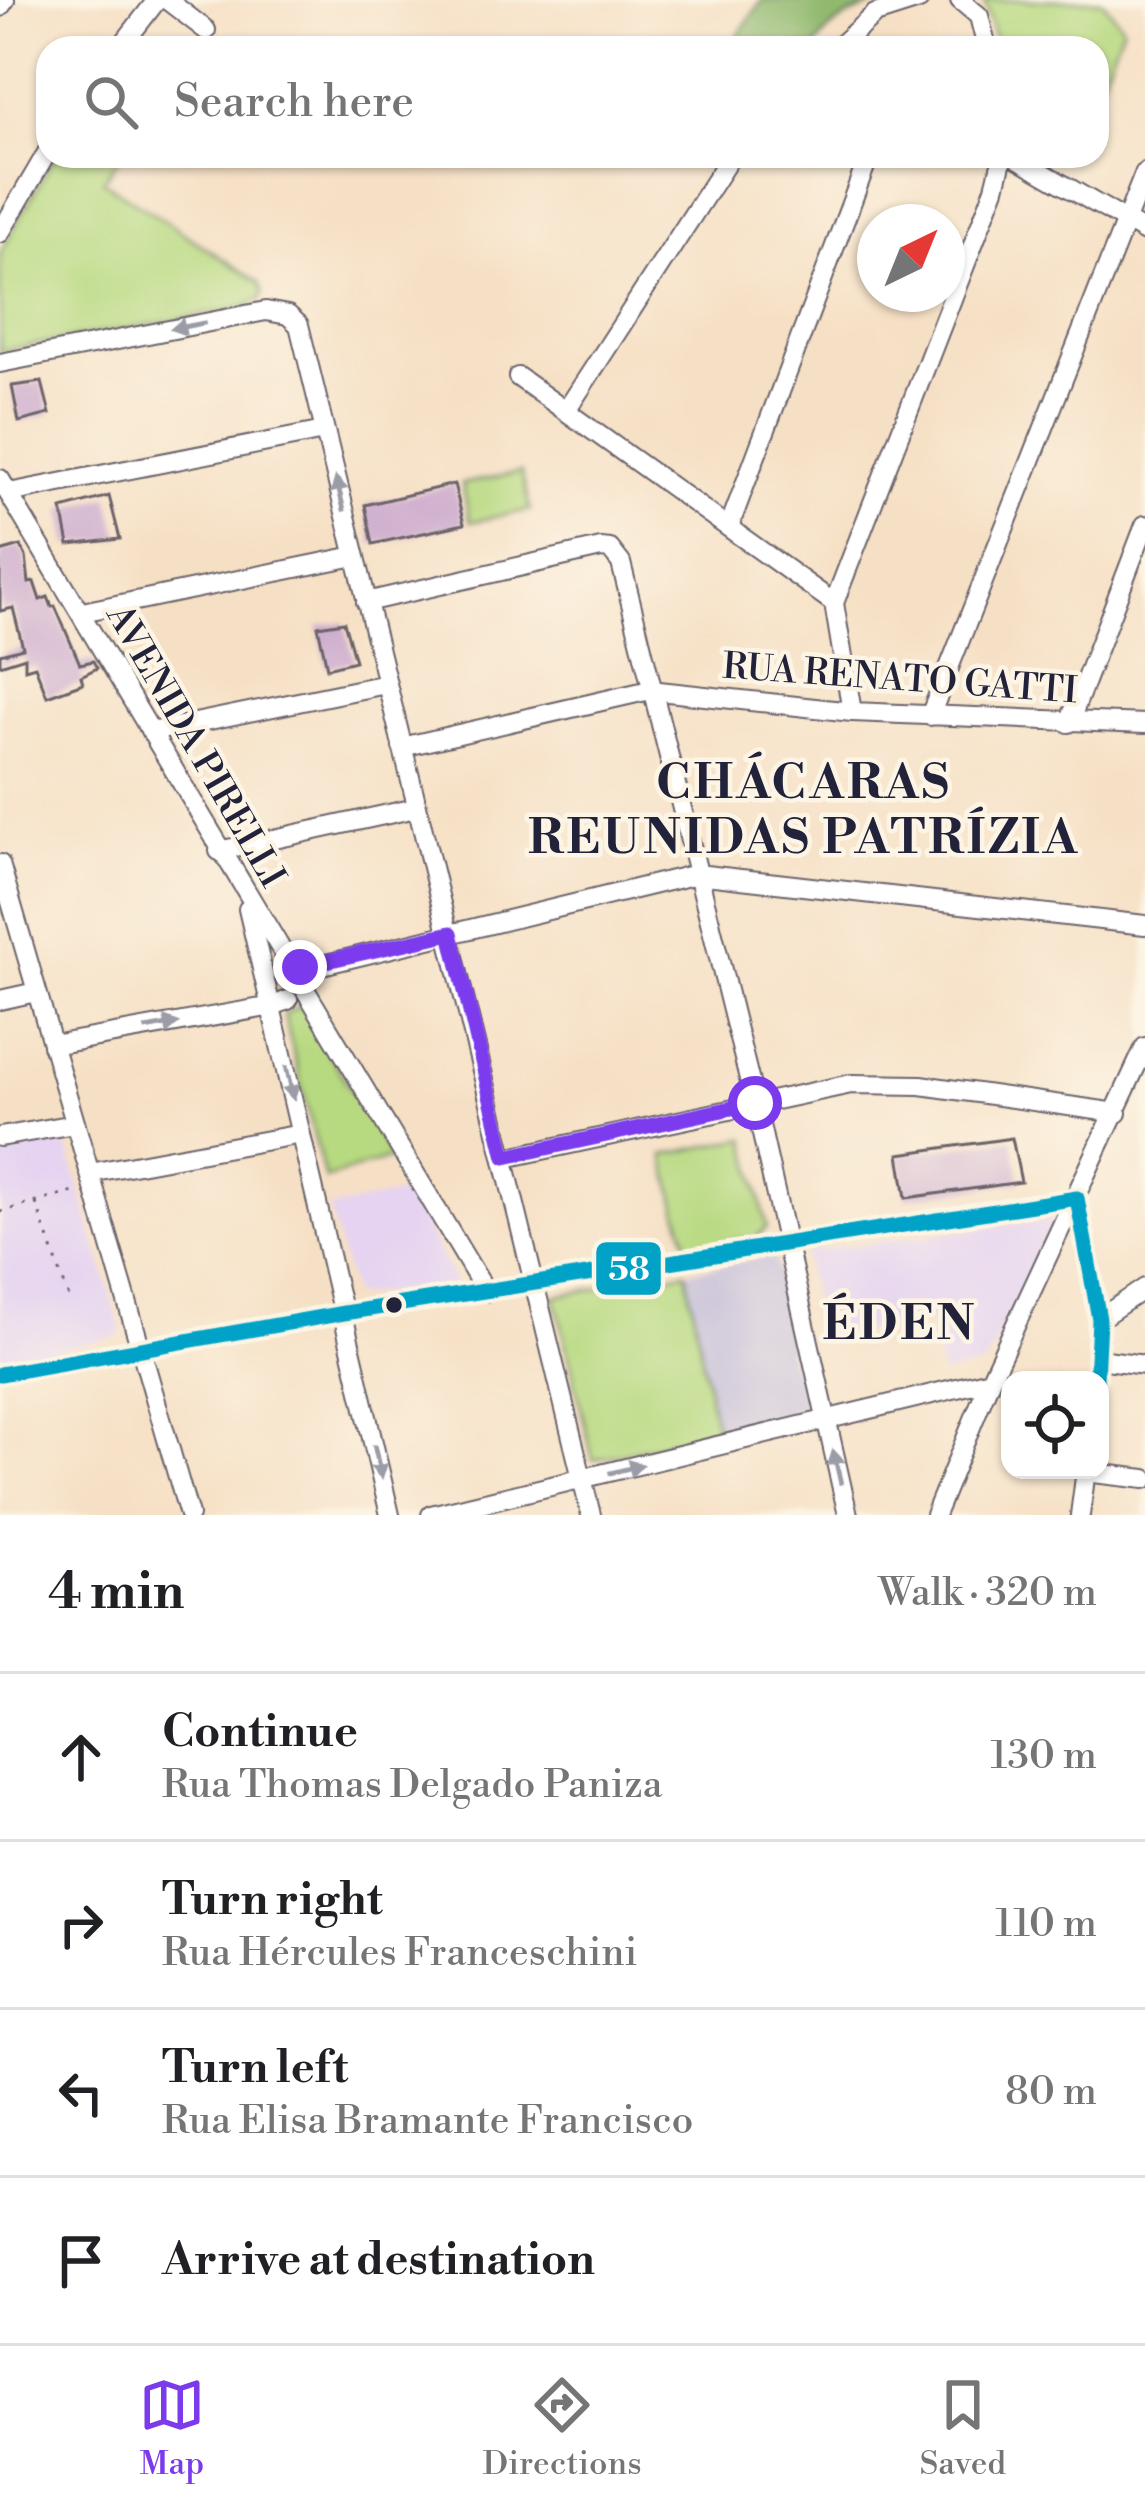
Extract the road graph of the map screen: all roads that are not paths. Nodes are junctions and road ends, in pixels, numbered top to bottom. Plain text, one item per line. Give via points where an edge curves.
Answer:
1 (158, 0) edge
2 (167, 0) edge
3 (919, 0) edge
4 (965, 3) edge
5 (206, 30) dead end
6 (130, 36) edge
7 (854, 36) edge
8 (984, 36) edge
9 (38, 168) edge
10 (723, 168) edge
11 (864, 168) edge
12 (1000, 168) edge
13 (1034, 168) edge
14 (1145, 172) edge
15 (1125, 223) junction
16 (1145, 232) edge
17 (0, 233) edge
18 (0, 362) edge
19 (518, 377) dead end
20 (566, 410) junction
21 (324, 431) junction
22 (4, 486) edge
23 (1145, 525) edge
24 (729, 527) junction
25 (355, 556) junction
26 (366, 602) junction
27 (834, 602) junction
28 (82, 613) junction
29 (386, 684) junction
30 (650, 690) junction
31 (852, 712) junction
32 (930, 716) junction
33 (1069, 722) junction
34 (1145, 724) edge
35 (151, 732) junction
36 (402, 747) junction
37 (416, 808) junction
38 (219, 851) junction
39 (0, 864) edge
40 (697, 874) junction
41 (242, 887) junction
42 (1145, 925) edge
43 (451, 933) junction
44 (287, 987) junction
45 (36, 992) junction
46 (0, 1000) edge
47 (52, 1045) junction
48 (1145, 1048) edge
49 (755, 1103) junction
50 (1117, 1113) junction
51 (76, 1124) junction
52 (301, 1134) junction
53 (0, 1137) edge
54 (505, 1157) junction
55 (92, 1179) junction
56 (1077, 1198) junction
57 (785, 1242) junction
58 (537, 1285) junction
59 (486, 1292) junction
60 (1140, 1292) edge
61 (1096, 1295) junction
62 (344, 1313) junction
63 (1099, 1319) junction
64 (141, 1349) junction
65 (1099, 1359) junction
66 (1145, 1364) edge
67 (1097, 1371) edge
68 (0, 1374) edge
69 (990, 1379) junction
70 (826, 1419) junction
71 (1109, 1474) edge
72 (583, 1479) junction
73 (1085, 1479) edge
74 (1145, 1479) edge
75 (190, 1515) edge
76 (390, 1515) edge
77 (430, 1515) edge
78 (591, 1515) edge
79 (848, 1515) edge
80 (935, 1515) edge
81 (1080, 1515) edge

1 - 6 street
2 - 5 street
3 - 7 street via 875,14
4 - 8 street
9 - 17 street
10 - 20 street
11 - 24 street
12 - 27 street
13 - 15 street
14 - 15 street
15 - 16 street
15 - 32 street
21 -> 18 street via 298,325 288,315 266,311
19 - 20 street
20 - 24 street
21 - 22 street
25 -> 21 street
22 - 28 street, AVENIDA PIRELLI
23 - 33 street
24 - 27 street
25 - 26 street
25 - 28 street
26 - 29 street
26 - 30 street via 610,550 621,563
27 - 31 street
28 - 35 street, AVENIDA PIRELLI
29 - 35 street
29 - 36 street
30 - 31 street, RUA RENATO GATTI
30 - 36 street, RUA RENATO GATTI
30 - 40 street
31 - 32 street, RUA RENATO GATTI
32 - 33 street, RUA RENATO GATTI
33 - 34 street, RUA RENATO GATTI
35 - 38 street, AVENIDA PIRELLI
36 - 37 street
37 - 38 street
37 - 43 street
38 - 41 street, AVENIDA PIRELLI
39 - 45 street
40 - 42 street
40 - 43 street
40 - 49 street
41 - 44 street
41 - 44 street, AVENIDA PIRELLI
43 - 44 street via 326,964
43 - 54 street
47 -> 44 street
44 -> 52 street
44 - 59 street, AVENIDA PIRELLI
45 - 46 street
45 - 47 street
47 - 51 street
48 - 50 street
49 - 50 street via 889,1082
49 - 54 street
49 - 57 street
50 - 56 street
51 - 53 street
51 - 55 street
52 - 55 street
52 - 62 street
54 - 58 street
55 - 64 street
56 - 57 street
56 - 61 street
56 - 69 street
57 - 58 street
57 - 70 street
58 - 59 street
58 - 72 street
59 - 62 street
60 - 61 street
60 - 63 street
61 - 63 street
62 - 64 street
62 -> 76 street
63 - 65 street
64 - 68 street
64 - 75 street
65 - 66 street
65 - 67 street
69 - 70 street
69 - 80 street
72 -> 70 street
79 -> 70 street
71 - 74 street
72 - 77 street
72 - 78 street
73 - 81 street

